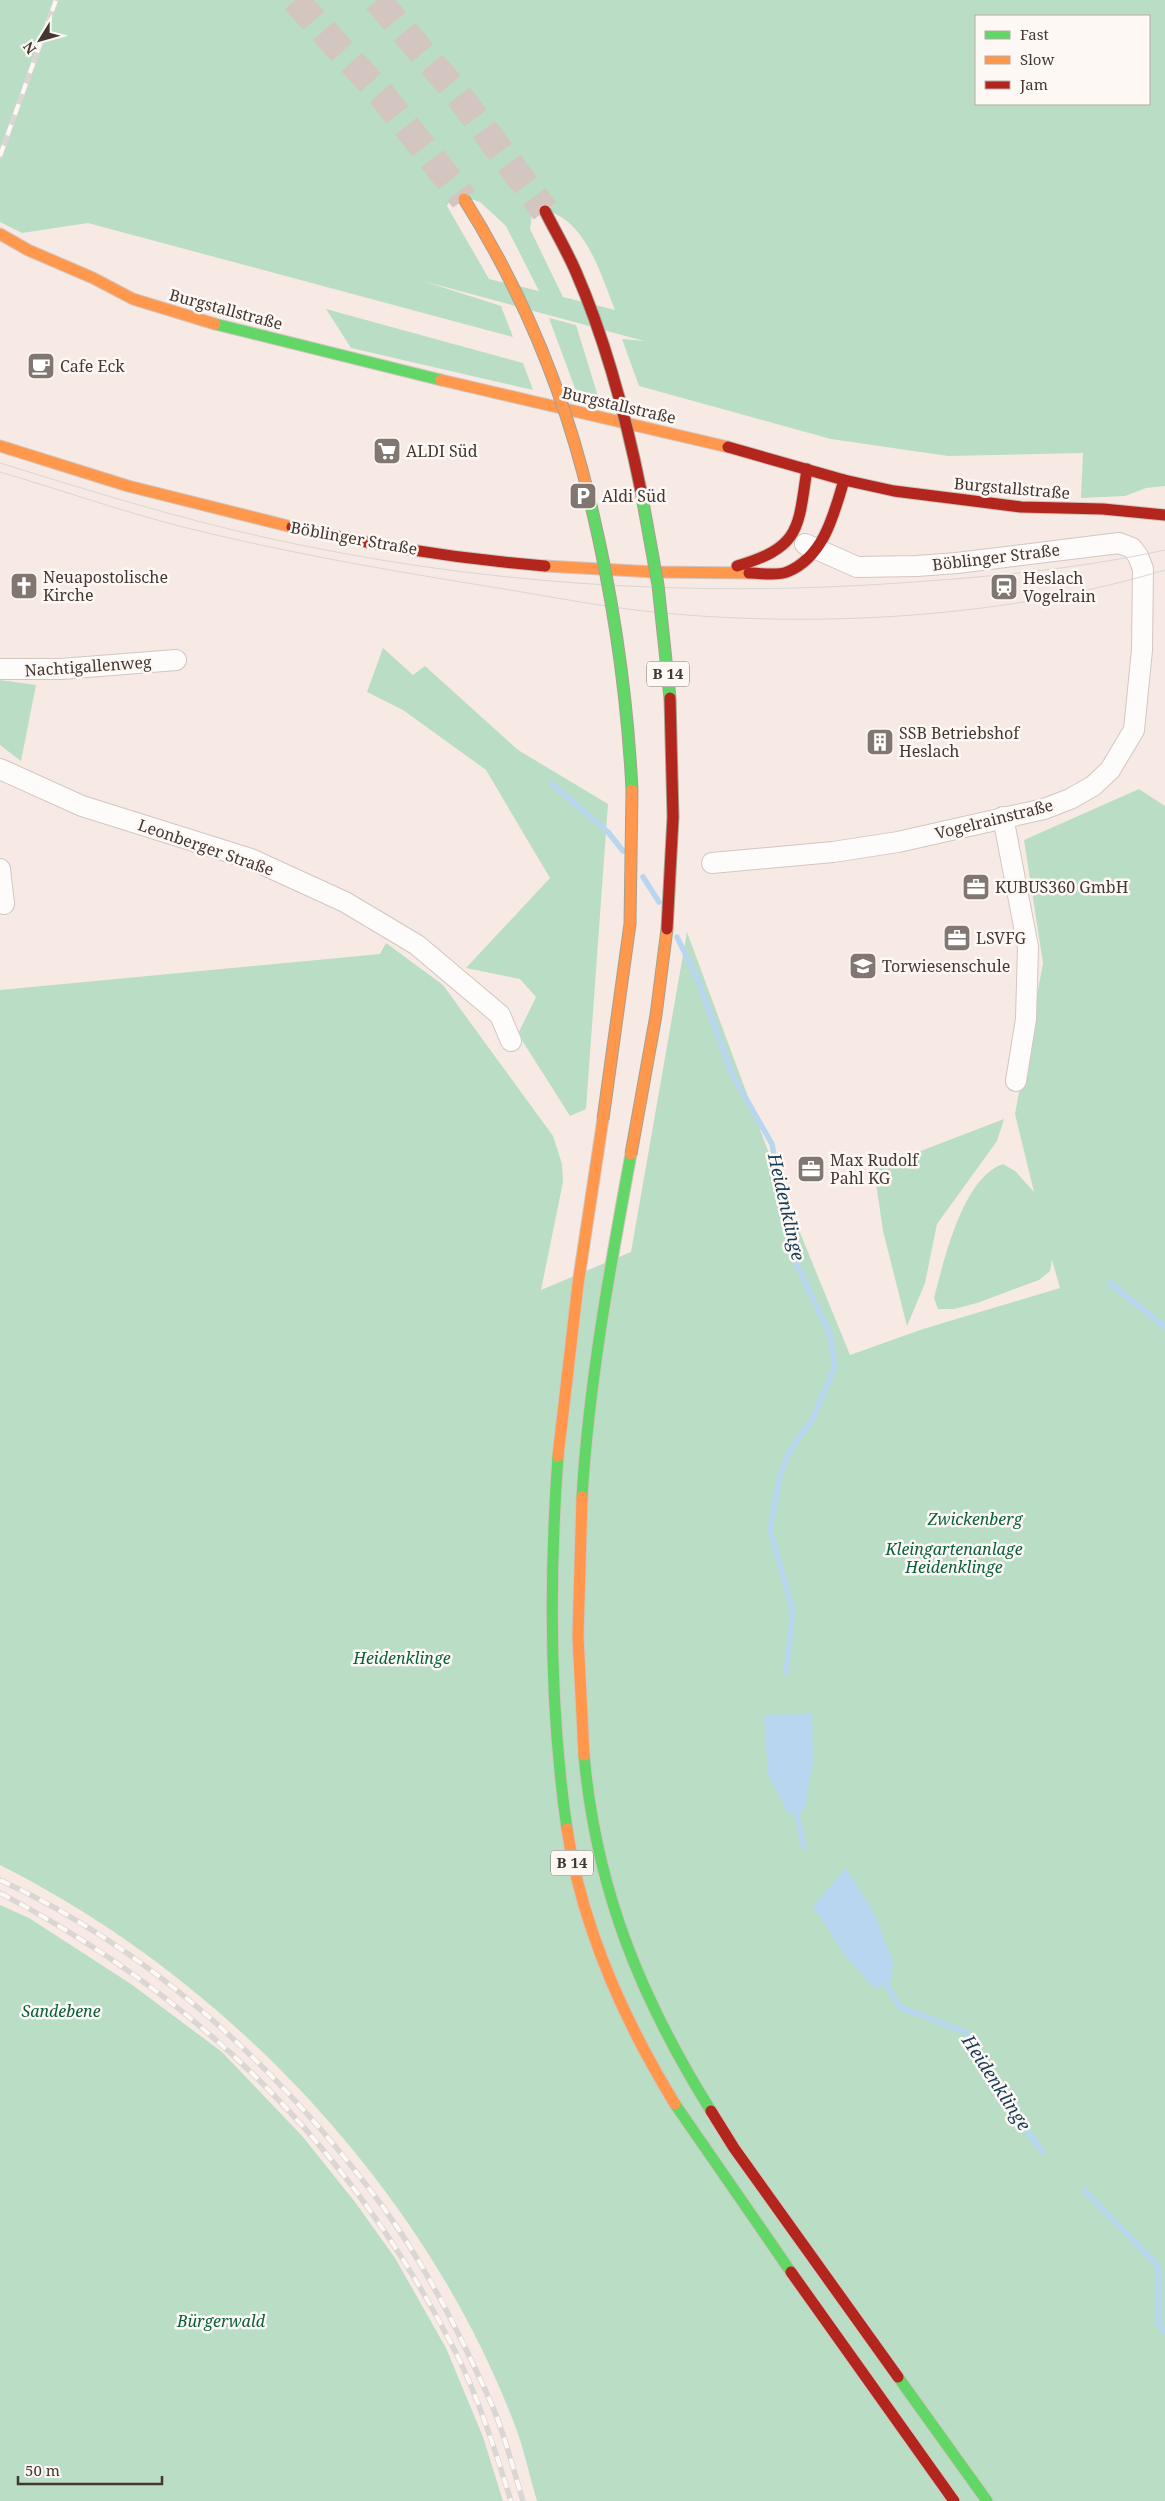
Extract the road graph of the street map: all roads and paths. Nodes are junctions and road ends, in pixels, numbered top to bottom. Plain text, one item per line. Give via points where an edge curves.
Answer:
1 (464, 199) tunnel mouth
2 (545, 211) tunnel mouth
3 (0, 234) edge
4 (100, 296) dead end
5 (133, 299) junction
6 (0, 446) edge
7 (807, 469) junction
8 (844, 480) junction
9 (1146, 502) dead end
10 (1103, 510) junction
11 (1165, 515) edge
12 (792, 538) junction
13 (817, 550) junction
14 (717, 572) junction
15 (1144, 590) joint
16 (176, 660) dead end
17 (0, 669) edge
18 (0, 769) edge
19 (1003, 817) junction
20 (712, 863) dead end
21 (0, 869) edge
22 (4, 904) dead end
23 (511, 1041) dead end
24 (1016, 1082) dead end
25 (954, 2501) edge
26 (988, 2501) edge

1 - 25 main road, B 14, bridge via 498,255 536,338 558,394 585,481 618,630 629,735 632,898 623,983 575,1302 554,1521 551,1693 569,1849 585,1912 610,1980 649,2061 672,2100 708,2157
2 - 26 main road, B 14, bridge via 576,270 610,364 632,446 650,530 665,631 672,722 674,801 671,878 662,970 603,1303 588,1414 580,1515 578,1691 589,1799 611,1902 636,1969 673,2049 698,2093 734,2148
3 - 5 main road, Burgstallstraße
4 - 5 main road, Burgstallstraße
5 - 7 main road, Burgstallstraße via 195,319 753,453
6 - 14 main road, Böblinger Straße via 83,474 188,503 329,534 520,564
7 - 8 main road, Burgstallstraße
7 - 12 main road
8 - 10 main road, Burgstallstraße via 894,491 1012,506
8 - 13 main road, Böblinger Straße via 827,536
9 - 10 main road
10 - 11 main road
12 - 13 street, Böblinger Straße
12 - 14 main road, Böblinger Straße via 779,551 766,557
13 - 14 main road, Böblinger Straße via 786,573
13 - 15 street, Böblinger Straße via 857,567 916,566 1119,544 1132,548 1138,556 1143,569
15 - 19 street, Vogelrainstraße via 1134,730 1110,770 1086,790 1044,809
16 - 17 street, Nachtigallenweg via 61,670
18 - 23 street, Leonberger Straße via 82,806 251,859 345,902 425,951 500,1015
19 - 20 street, Vogelrainstraße via 898,842
19 - 24 street via 1028,948 1026,1019
21 - 22 street

